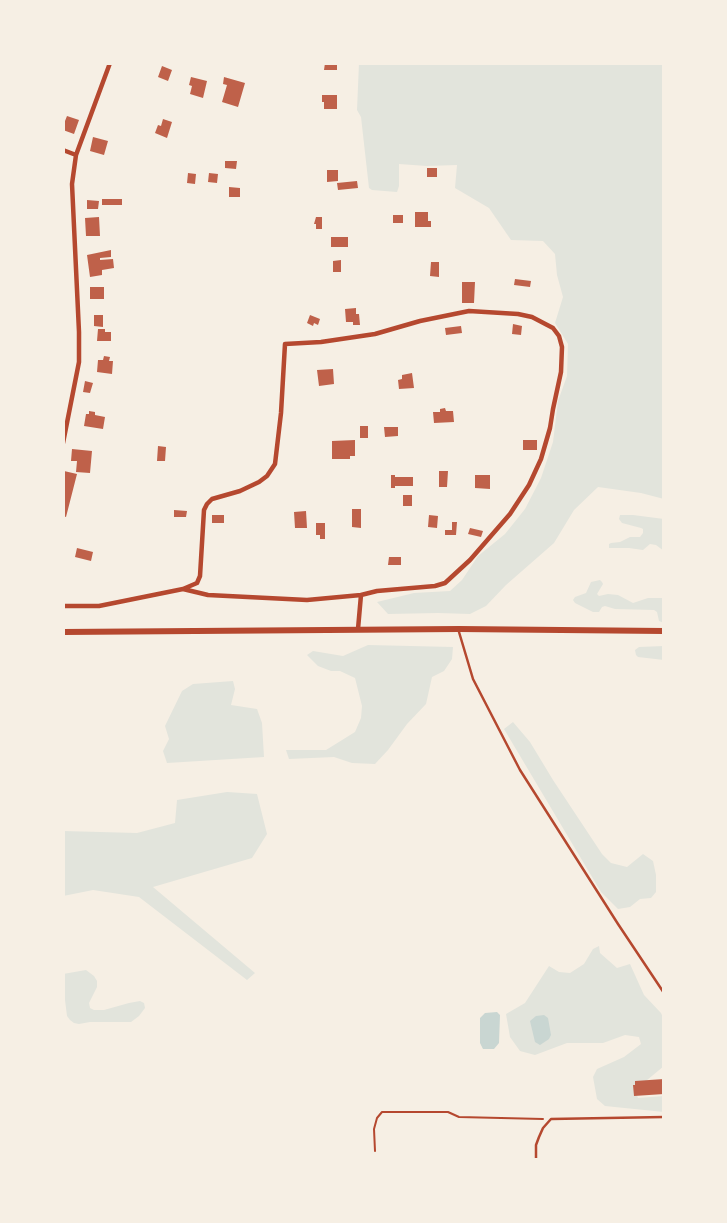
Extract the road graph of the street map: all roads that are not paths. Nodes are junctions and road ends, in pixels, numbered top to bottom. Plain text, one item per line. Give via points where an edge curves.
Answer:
1 (110, 63) edge
2 (63, 150) edge
3 (76, 155) junction
4 (63, 443) edge
5 (183, 589) junction
6 (361, 595) junction
7 (63, 606) edge
8 (358, 629) junction
9 (458, 629) junction
10 (664, 631) edge
11 (63, 632) edge
12 (664, 993) edge
13 (664, 1117) edge
14 (536, 1160) edge

1 - 3 street
2 - 3 street
3 - 4 street via 72,184 79,362
5 - 6 street via 208,595 307,600
5 - 6 street via 197,583 200,576 207,504 259,482 275,464 285,344 375,334 469,311 532,317 553,328 562,348 550,428 529,485 510,514 445,583
5 - 7 street via 99,606
6 - 8 street
8 - 9 main road
8 - 11 main road
9 - 10 main road
9 - 12 lane via 473,679 520,770
13 - 14 lane via 551,1119 536,1145

